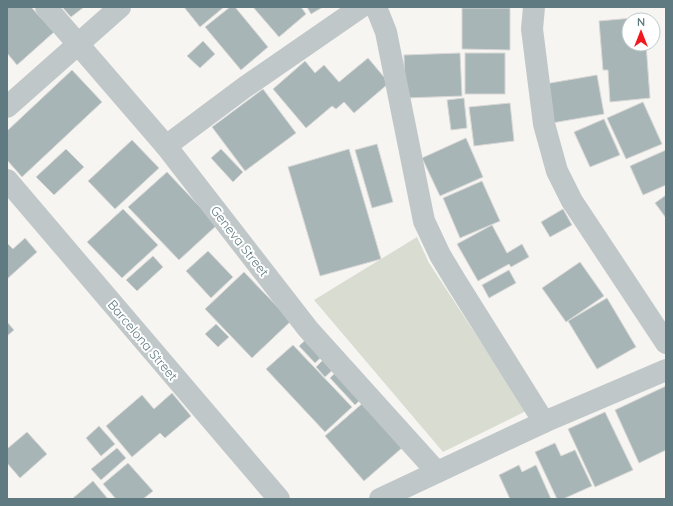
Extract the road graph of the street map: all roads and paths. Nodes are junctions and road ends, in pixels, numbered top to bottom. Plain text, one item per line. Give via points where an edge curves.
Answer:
1 (46, 7) edge
2 (120, 7) edge
3 (361, 7) edge
4 (376, 7) edge
5 (534, 7) edge
6 (78, 45) junction
7 (7, 107) edge
8 (166, 146) junction
9 (7, 180) edge
10 (666, 343) edge
11 (666, 370) edge
12 (544, 422) junction
13 (437, 472) junction
14 (278, 499) edge
15 (380, 499) edge

1 - 6 street, Geneva Street
2 - 6 street
3 - 8 street via 245,87
4 - 12 street via 386,32 424,221 440,255
5 - 10 street via 532,29 544,124 557,171 572,201
6 - 7 street
6 - 8 street, Geneva Street
8 - 13 street, Geneva Street via 308,329
9 - 14 street, Barcelona Street
11 - 12 street
12 - 13 street
13 - 15 street

